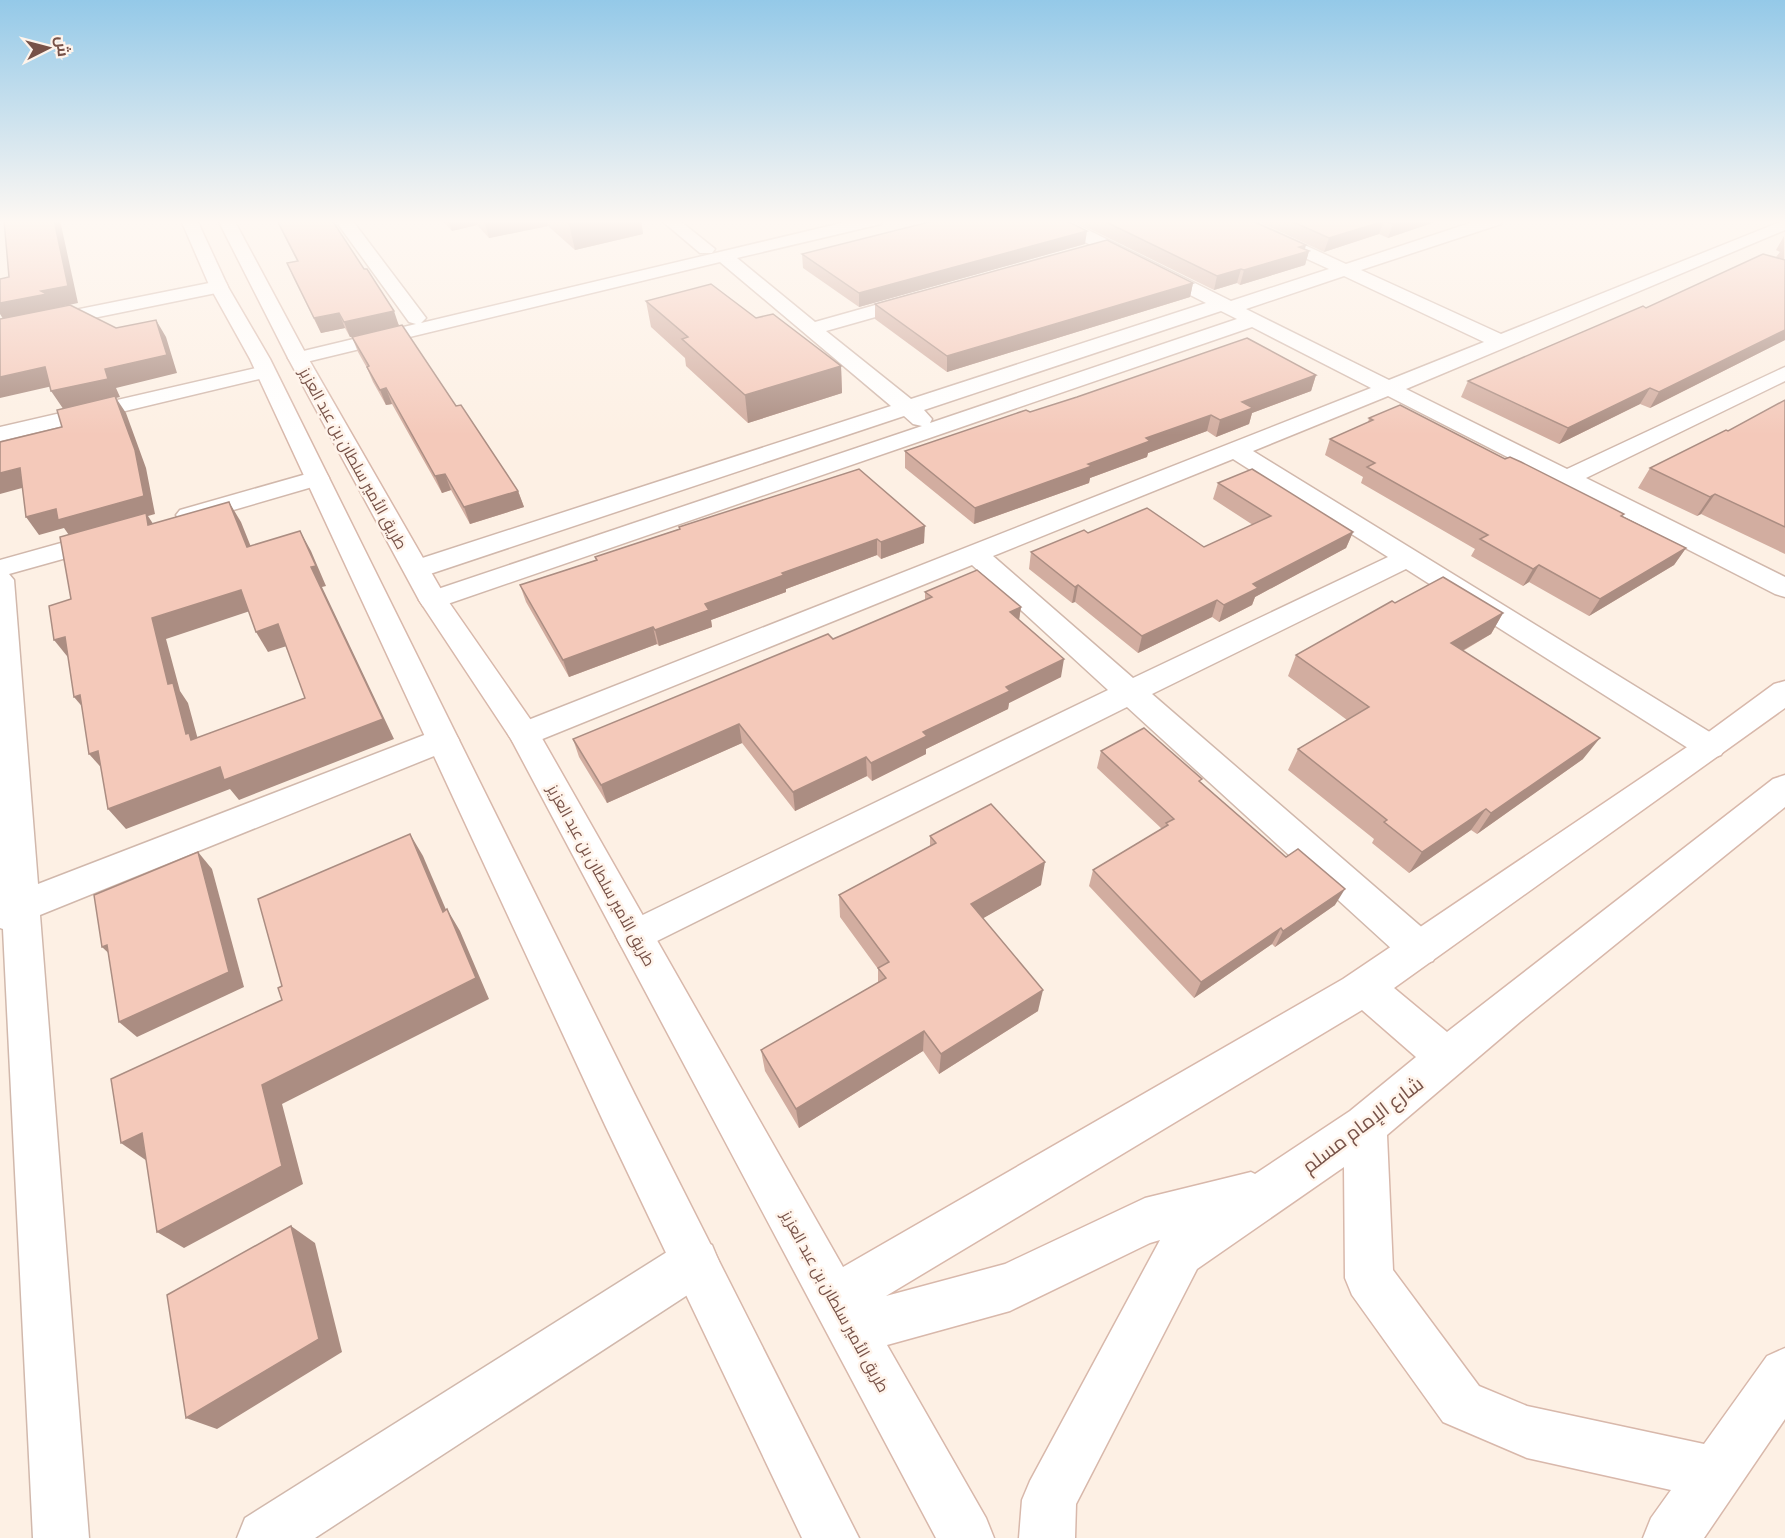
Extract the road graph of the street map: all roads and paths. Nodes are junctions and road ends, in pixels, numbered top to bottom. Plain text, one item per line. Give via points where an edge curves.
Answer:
1 (195, 292) edge
2 (223, 292) edge
3 (256, 292) edge
4 (396, 292) edge
5 (537, 292) edge
6 (556, 292) edge
7 (764, 292) edge
8 (1198, 292) edge
9 (1273, 292) edge
10 (1393, 292) edge
11 (1622, 292) edge
12 (936, 294) edge
13 (1226, 306) junction
14 (416, 318) junction
15 (1254, 320) junction
16 (811, 329) junction
17 (0, 331) edge
18 (1501, 342) junction
19 (279, 359) junction
20 (1785, 373) edge
21 (1389, 388) junction
22 (906, 408) junction
23 (0, 420) edge
24 (934, 429) junction
25 (0, 434) edge
26 (1235, 450) junction
27 (317, 478) junction
28 (1567, 478) junction
29 (170, 520) edge
30 (124, 533) edge
31 (975, 554) junction
32 (1408, 558) junction
33 (0, 568) edge
34 (417, 569) junction
35 (0, 580) edge
36 (1785, 588) edge
37 (433, 600) junction
38 (1130, 692) junction
39 (1785, 692) edge
40 (524, 734) junction
41 (442, 740) junction
42 (1710, 747) junction
43 (1785, 788) edge
44 (10, 910) edge
45 (635, 936) junction
46 (1419, 949) junction
47 (1364, 987) junction
48 (1447, 1058) junction
49 (1365, 1126) junction
50 (1270, 1191) junction
51 (695, 1262) junction
52 (844, 1314) junction
53 (1785, 1374) edge
54 (1715, 1473) junction
55 (61, 1538) edge
56 (265, 1538) edge
57 (831, 1538) edge
58 (966, 1538) edge
59 (1047, 1538) edge
60 (1671, 1538) edge

1 - 17 street
2 - 19 street, طريق الأمير سلطان بن عبد العزيز
3 - 19 street, طريق الأمير سلطان بن عبد العزيز
4 - 14 street
5 - 14 street
6 - 19 street
7 - 16 street
8 - 13 street
9 - 13 street
10 - 18 street
11 - 18 street
12 - 16 street
13 - 15 street
13 - 22 street
14 - 19 street
15 - 21 street
15 - 24 street
16 - 22 street
18 - 21 street
19 - 23 street
19 - 25 street
19 - 27 street, طريق الأمير سلطان بن عبد العزيز
19 - 34 street, طريق الأمير سلطان بن عبد العزيز
20 - 28 street
21 - 26 street
21 - 28 street
22 - 24 street
22 - 34 street
24 - 37 street
26 - 31 street
26 - 32 street
27 - 29 street
27 - 41 street, طريق الأمير سلطان بن عبد العزيز
28 - 36 street
30 - 33 street
31 - 38 street
31 - 40 street
32 - 38 street
32 - 42 street
34 - 37 street, طريق الأمير سلطان بن عبد العزيز
35 - 44 street
37 - 40 street, طريق الأمير سلطان بن عبد العزيز
38 - 45 street
38 - 46 street
39 - 42 street
40 - 45 street, طريق الأمير سلطان بن عبد العزيز
41 - 44 street
41 - 51 street, طريق الأمير سلطان بن عبد العزيز
42 - 46 street
43 - 48 street, شارع الإمام مسلم
44 - 55 street
45 - 52 street, طريق الأمير سلطان بن عبد العزيز
46 - 47 street
47 - 48 street
47 - 52 street
48 - 49 street, شارع الإمام مسلم
49 - 50 street, شارع الإمام مسلم
49 - 54 street via 1369,1278 1461,1404 1527,1432
50 - 52 street via 1145,1221 1010,1287
50 - 59 street, شارع الإمام مسلم via 1180,1252 1049,1500
51 - 56 street
51 - 57 street, طريق الأمير سلطان بن عبد العزيز
52 - 58 street, طريق الأمير سلطان بن عبد العزيز
53 - 54 street
54 - 60 street

